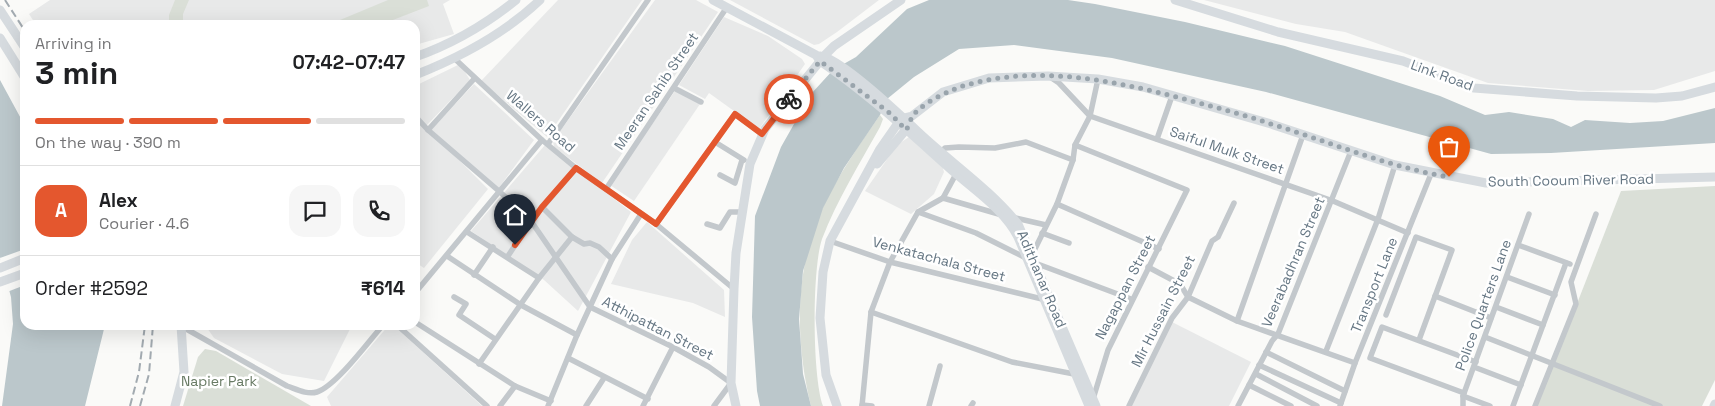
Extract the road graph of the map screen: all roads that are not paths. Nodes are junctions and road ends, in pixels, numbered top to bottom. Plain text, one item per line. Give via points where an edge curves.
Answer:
1 (516, 0) edge
2 (540, 0) edge
3 (648, 0) edge
4 (713, 0) edge
5 (901, 0) edge
6 (1175, 0) edge
7 (727, 7) junction
8 (0, 10) edge
9 (0, 38) edge
10 (20, 40) edge
11 (420, 56) edge
12 (820, 58) junction
13 (455, 59) junction
14 (20, 70) edge
15 (420, 73) edge
16 (1048, 76) junction
17 (474, 79) junction
18 (1098, 79) junction
19 (1715, 87) edge
20 (674, 88) junction
21 (1172, 96) junction
22 (701, 102) dead end
23 (1090, 116) junction
24 (420, 121) edge
25 (906, 122) junction
26 (428, 130) junction
27 (762, 134) junction
28 (1303, 135) junction
29 (1157, 139) junction
30 (542, 140) junction
31 (714, 142) junction
32 (548, 144) junction
33 (1075, 145) junction
34 (942, 151) junction
35 (1352, 151) junction
36 (1073, 160) junction
37 (746, 162) junction
38 (1395, 165) junction
39 (576, 168) junction
40 (956, 174) junction
41 (1431, 174) junction
42 (720, 175) dead end
43 (1715, 177) edge
44 (1286, 184) junction
45 (606, 189) junction
46 (500, 192) junction
47 (943, 198) junction
48 (1333, 201) junction
49 (1234, 203) dead end
50 (1057, 204) junction
51 (542, 207) junction
52 (742, 212) junction
53 (918, 212) junction
54 (641, 214) junction
55 (1529, 214) dead end
56 (1596, 214) dead end
57 (1002, 215) junction
58 (1012, 217) junction
59 (1378, 219) junction
60 (531, 221) junction
61 (656, 224) junction
62 (706, 224) dead end
63 (1046, 225) junction
64 (467, 232) junction
65 (1042, 233) junction
66 (1408, 233) junction
67 (572, 237) junction
68 (830, 240) junction
69 (1069, 243) dead end
70 (1518, 245) junction
71 (493, 247) junction
72 (1159, 249) junction
73 (447, 256) junction
74 (508, 256) junction
75 (1031, 258) junction
76 (555, 259) junction
77 (612, 259) junction
78 (20, 260) edge
79 (890, 262) junction
80 (1566, 264) junction
81 (1575, 266) junction
82 (1148, 267) junction
83 (0, 268) edge
84 (20, 275) edge
85 (474, 275) junction
86 (1506, 277) junction
87 (539, 278) junction
88 (0, 282) edge
89 (420, 286) edge
90 (734, 289) junction
91 (1555, 295) junction
92 (1435, 296) junction
93 (454, 297) dead end
94 (1188, 297) junction
95 (1042, 299) junction
96 (1131, 300) junction
97 (521, 305) junction
98 (590, 307) junction
99 (1496, 307) junction
100 (871, 312) junction
101 (1386, 315) dead end
102 (1492, 318) junction
103 (1237, 321) junction
104 (420, 325) edge
105 (1543, 325) junction
106 (181, 330) edge
107 (188, 330) edge
108 (379, 330) edge
109 (403, 330) edge
110 (1278, 334) junction
111 (577, 335) junction
112 (1485, 337) junction
113 (495, 339) junction
114 (1419, 340) junction
115 (673, 347) junction
116 (1266, 352) junction
117 (1326, 352) junction
118 (1532, 355) junction
119 (568, 358) junction
120 (1355, 362) junction
121 (1552, 363) junction
122 (479, 364) junction
123 (1475, 364) junction
124 (940, 366) dead end
125 (1259, 366) junction
126 (1074, 374) junction
127 (1256, 374) junction
128 (604, 378) junction
129 (731, 384) junction
130 (1249, 385) junction
131 (1521, 385) junction
132 (515, 386) junction
133 (1345, 391) junction
134 (1464, 394) junction
135 (648, 399) junction
136 (550, 404) edge
137 (1092, 404) edge
138 (1341, 404) edge
139 (862, 405) edge
140 (1240, 405) edge
141 (176, 406) edge
142 (487, 406) edge
143 (500, 406) edge
144 (586, 406) edge
145 (644, 406) edge
146 (714, 406) edge
147 (736, 406) edge
148 (836, 406) edge
149 (872, 406) edge
150 (929, 406) edge
151 (1129, 406) edge
152 (1291, 406) edge
153 (1317, 406) edge
154 (1463, 406) edge
155 (1490, 406) edge
156 (1513, 406) edge
157 (1535, 406) edge
158 (1660, 406) edge

1 - 11 street via 493,18
2 - 13 street via 500,33
3 - 32 street
4 - 7 street, Adithanar Road
5 - 12 street
6 - 19 street, Link Road via 1278,32 1403,61 1474,88 1656,98 1682,96
7 - 12 street, Adithanar Road
7 - 20 street, Meeran Sahib Street
8 - 10 street
9 - 14 street
12 - 25 street, Adithanar Road
12 - 27 street
13 - 15 street
13 - 17 street, Wallers Road
16 - 18 street, South Cooum River Road
16 - 23 street, Saiful Mulk Street via 1060,83
16 - 25 street, South Cooum River Road via 989,78 944,92
17 - 26 street
17 - 30 street, Wallers Road
18 - 21 street, South Cooum River Road
18 - 23 street
20 - 22 street
20 - 45 street, Meeran Sahib Street
21 - 28 street, South Cooum River Road
21 - 29 street
23 - 29 street, Saiful Mulk Street
23 - 33 street
24 - 26 street, Atthipattan Street
25 - 34 street, Adithanar Road
25 - 40 street, Adithanar Road
25 - 68 street, South Cooum River Road via 880,149
26 - 46 street, Atthipattan Street
27 - 31 street via 735,114
27 - 37 street
28 - 35 street, South Cooum River Road
28 - 44 street
29 - 44 street, Saiful Mulk Street
30 - 32 street, Wallers Road
30 - 46 street
31 - 37 street
31 - 61 street
32 - 39 street, Wallers Road
33 - 36 street
33 - 72 street, Nagappan Street via 1187,190
34 - 36 street via 945,148 995,148 1026,142
34 - 58 street, Adithanar Road
35 - 38 street, South Cooum River Road
35 - 48 street, Veerabadhran Street
36 - 50 street
37 - 42 street via 735,183
37 - 52 street
38 - 41 street, South Cooum River Road
38 - 59 street
39 - 45 street, Wallers Road
39 - 51 street
40 - 47 street
40 - 57 street, Adithanar Road
41 - 43 street, South Cooum River Road via 1495,183
41 - 66 street, Transport Lane
44 - 48 street, Saiful Mulk Street
44 - 103 street
45 - 54 street, Wallers Road
46 - 60 street, Atthipattan Street
46 - 64 street
47 - 53 street
47 - 57 street
48 - 59 street, Saiful Mulk Street
48 - 110 street, Veerabadhran Street
49 - 94 street, Mir Hussain Street via 1218,237 1212,241
50 - 63 street
50 - 72 street
51 - 60 street
51 - 67 street
52 - 62 street via 730,212 720,228
52 - 90 street
53 - 75 street
53 - 79 street
54 - 61 street, Wallers Road
54 - 77 street
55 - 70 street, Police Quarters Lane
56 - 81 street
57 - 58 street
57 - 75 street, Adithanar Road
58 - 63 street
58 - 75 street, Adithanar Road via 1022,230
59 - 66 street, Saiful Mulk Street
59 - 117 street
60 - 74 street
60 - 76 street, Atthipattan Street
61 - 90 street, Wallers Road
63 - 65 street
64 - 71 street
64 - 73 street
65 - 69 street
65 - 75 street
66 - 120 street, Transport Lane
67 - 76 street
67 - 77 street via 599,247
68 - 79 street, Venkatachala Street
68 - 148 street, South Cooum River Road via 823,272 820,318 826,375
70 - 80 street
70 - 86 street, Police Quarters Lane
71 - 74 street
71 - 85 street
72 - 82 street, Nagappan Street
73 - 85 street
73 - 89 street
74 - 87 street
75 - 95 street, Adithanar Road
75 - 96 street
75 - 137 street, Adithanar Road
76 - 87 street
76 - 98 street, Atthipattan Street
77 - 98 street
78 - 83 street
79 - 95 street, Venkatachala Street
79 - 100 street
80 - 81 street
80 - 91 street
81 - 121 street via 1571,282 1576,304
82 - 94 street via 1180,284
82 - 96 street, Nagappan Street
84 - 88 street
85 - 97 street
86 - 91 street
86 - 99 street, Police Quarters Lane
87 - 97 street
90 - 129 street
91 - 105 street
92 - 101 street via 1452,250 1416,237
92 - 102 street
92 - 114 street
93 - 113 street via 466,304 459,315
94 - 103 street
94 - 151 street, Mir Hussain Street via 1172,318
95 - 126 street, Adithanar Road
96 - 137 street, Nagappan Street via 1108,350
97 - 111 street
97 - 113 street
98 - 111 street
98 - 115 street, Atthipattan Street
99 - 102 street, Police Quarters Lane
99 - 105 street
100 - 126 street via 1012,362
100 - 139 street
102 - 112 street, Police Quarters Lane
103 - 110 street
104 - 122 street
105 - 118 street
106 - 141 street via 184,372
107 - 108 street via 287,386 317,392 335,380
109 - 142 street
110 - 116 street, Veerabadhran Street
110 - 117 street
111 - 119 street
112 - 118 street
112 - 123 street, Police Quarters Lane
113 - 122 street
114 - 123 street
114 - 134 street via 1382,327 1370,358
115 - 129 street, Atthipattan Street via 709,367
115 - 135 street
116 - 125 street, Veerabadhran Street
116 - 133 street
117 - 120 street
118 - 121 street
118 - 131 street
119 - 128 street
119 - 136 street
120 - 133 street, Transport Lane
121 - 157 street
121 - 158 street
122 - 132 street
123 - 131 street
123 - 134 street, Police Quarters Lane
124 - 150 street
125 - 127 street, Veerabadhran Street
125 - 138 street
126 - 137 street, Adithanar Road
127 - 130 street, Veerabadhran Street
127 - 153 street
128 - 135 street
128 - 144 street
129 - 146 street
129 - 147 street
130 - 140 street, Veerabadhran Street
130 - 152 street
131 - 156 street
132 - 136 street via 534,392
132 - 143 street
133 - 138 street, Transport Lane
134 - 154 street, Police Quarters Lane
134 - 155 street
135 - 145 street
139 - 149 street

